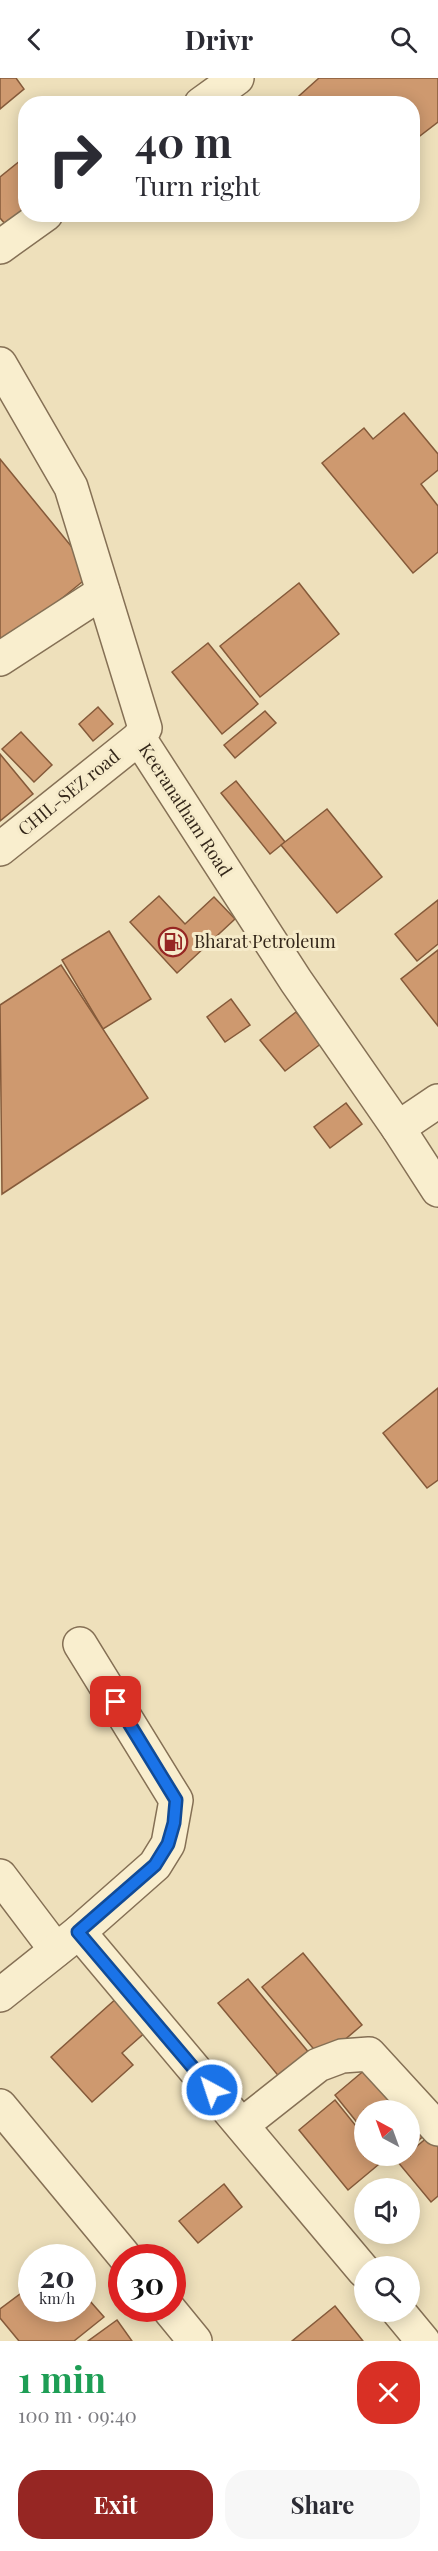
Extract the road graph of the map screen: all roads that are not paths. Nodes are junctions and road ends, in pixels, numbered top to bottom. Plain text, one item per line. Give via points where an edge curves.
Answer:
1 (237, 78) edge
2 (212, 96) edge
3 (35, 222) edge
4 (0, 247) edge
5 (0, 364) edge
6 (103, 592) junction
7 (0, 659) edge
8 (138, 738) junction
9 (0, 849) edge
10 (438, 1101) edge
11 (398, 1128) junction
12 (438, 1190) edge
13 (80, 1644) dead end
14 (0, 1876) edge
15 (67, 1941) junction
16 (0, 1995) edge
17 (0, 2106) edge
18 (242, 2125) junction
19 (438, 2129) edge
20 (114, 2244) edge
21 (354, 2259) edge
22 (179, 2322) edge
23 (407, 2322) edge
24 (195, 2341) edge
25 (423, 2341) edge

1 - 2 street
3 - 4 street
5 - 6 street, Keeranatham Road via 71,487
6 - 7 street
6 - 8 street, Keeranatham Road via 145,728
8 - 9 street, CHIL-SEZ road
8 - 11 street, Keeranatham Road via 296,981
10 - 11 street
11 - 12 street, Keeranatham Road
13 - 15 street via 176,1800 168,1844 155,1865
14 - 15 street
15 - 16 street
15 - 18 street
17 - 20 street
18 - 19 street via 318,2065 342,2056 369,2054
18 - 21 street
22 - 24 street
23 - 25 street

